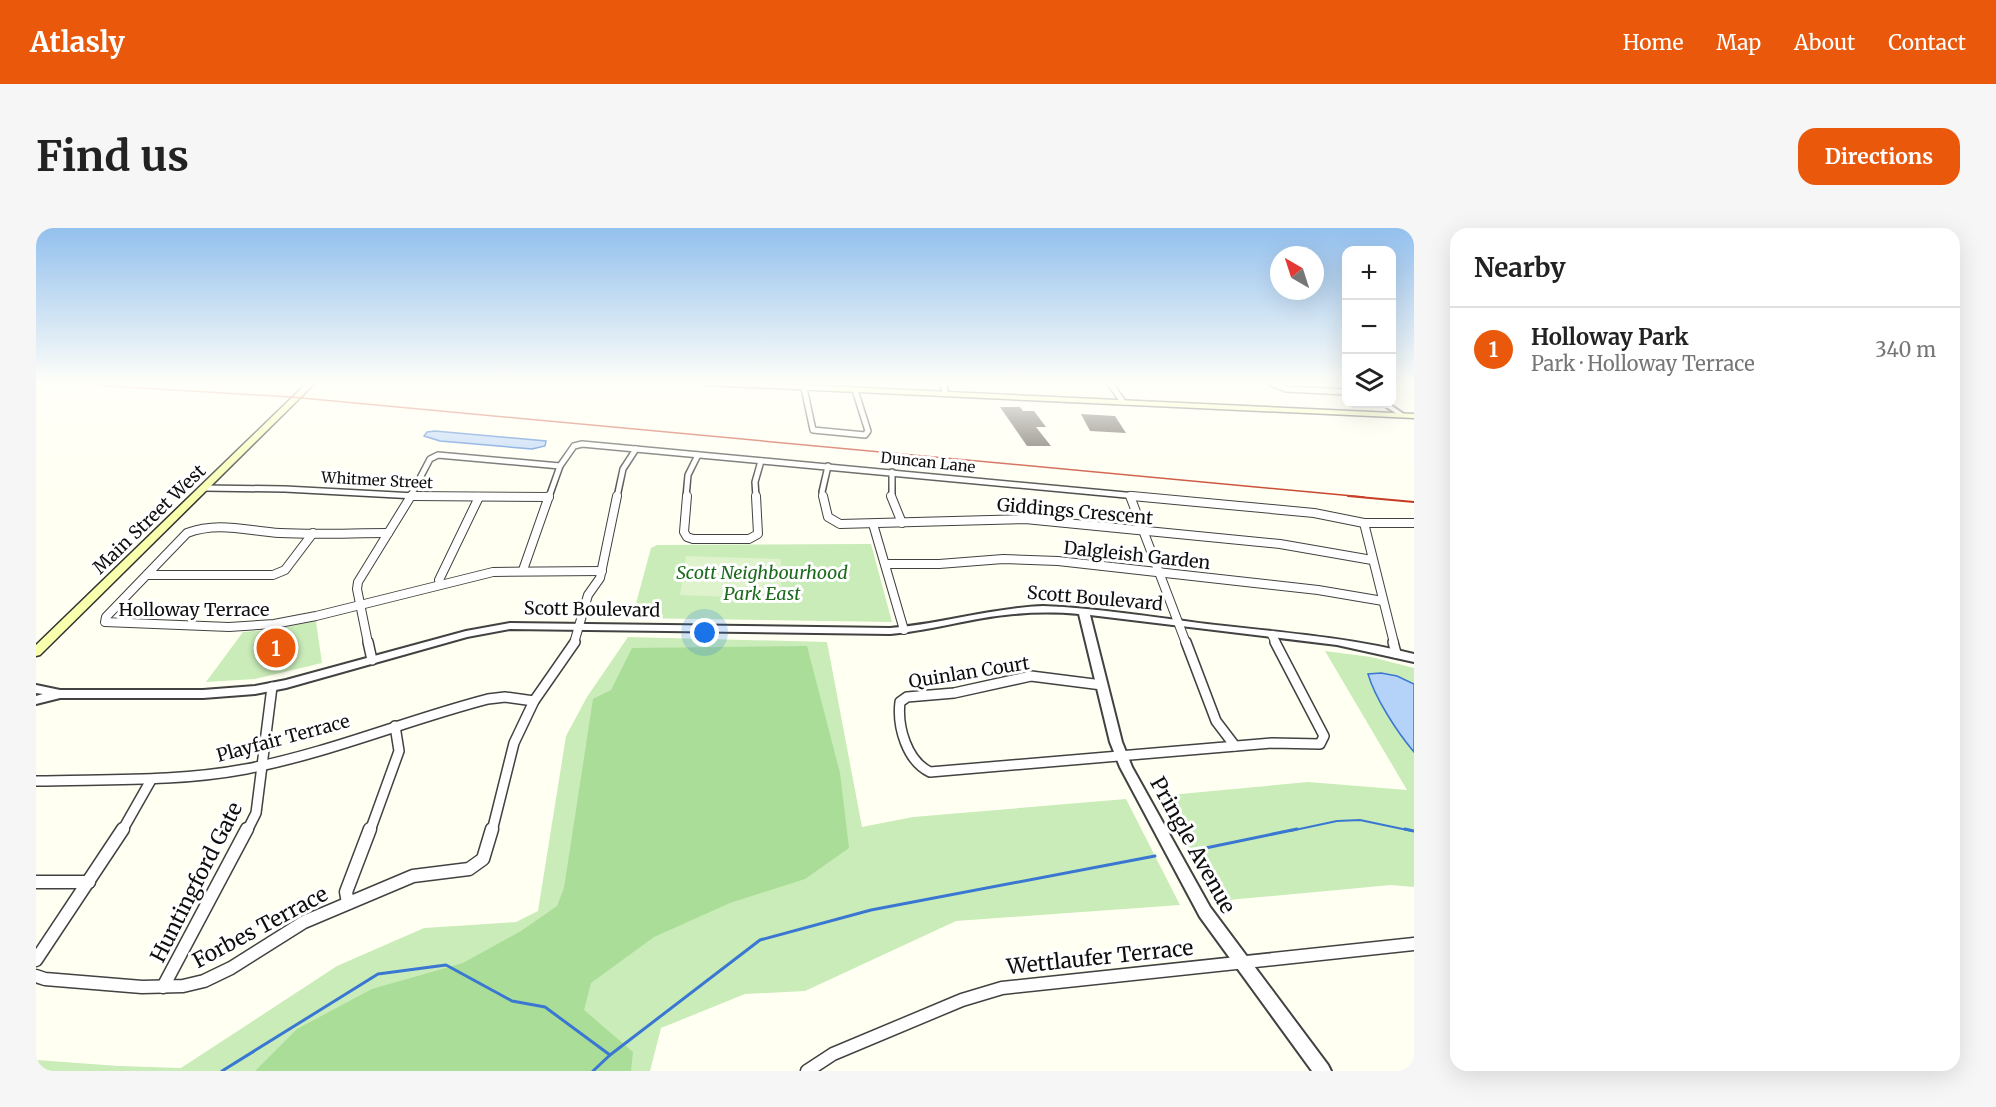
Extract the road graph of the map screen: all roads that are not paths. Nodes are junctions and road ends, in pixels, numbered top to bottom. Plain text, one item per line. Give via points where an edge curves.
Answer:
1 (271, 422) edge
2 (811, 422) edge
3 (865, 422) edge
4 (636, 449) junction
5 (698, 455) junction
6 (761, 461) junction
7 (560, 466) junction
8 (828, 466) junction
9 (892, 472) junction
10 (204, 488) junction
11 (1130, 495) junction
12 (411, 496) junction
13 (549, 496) junction
14 (479, 497) junction
15 (902, 523) junction
16 (1364, 523) junction
17 (1414, 523) edge
18 (873, 524) junction
19 (1143, 531) junction
20 (313, 533) junction
21 (388, 533) junction
22 (1372, 560) junction
23 (886, 564) junction
24 (523, 570) junction
25 (602, 571) junction
26 (1159, 572) junction
27 (147, 575) junction
28 (441, 584) junction
29 (1383, 602) junction
30 (360, 605) junction
31 (1084, 612) junction
32 (1179, 624) junction
33 (580, 626) junction
34 (904, 630) junction
35 (1272, 635) junction
36 (36, 652) edge
37 (1396, 653) junction
38 (1414, 658) edge
39 (372, 660) junction
40 (1102, 685) junction
41 (272, 687) junction
42 (36, 689) edge
43 (60, 694) junction
44 (36, 700) edge
45 (534, 701) junction
46 (395, 726) junction
47 (1235, 746) junction
48 (1121, 756) junction
49 (263, 766) junction
50 (151, 780) junction
51 (36, 781) edge
52 (36, 882) edge
53 (89, 882) junction
54 (348, 903) junction
55 (1414, 944) edge
56 (36, 960) edge
57 (1240, 961) junction
58 (36, 976) edge
59 (164, 987) junction
60 (807, 1071) edge
61 (1322, 1071) edge

1 - 10 main road, Main Street West
2 - 3 street via 813,430 865,435
4 - 5 street, Duncan Lane
4 - 7 street, Duncan Lane via 580,444
4 - 25 street, Forbes Terrace via 623,470
5 - 6 street, Duncan Lane
5 - 6 street via 688,474 684,532 693,539 745,540 758,534 755,479
6 - 8 street, Duncan Lane
7 - 12 street via 438,455 428,462
7 - 13 street, Duncan Lane
8 - 9 street, Duncan Lane
8 - 18 street, Giddings Crescent via 822,492 830,520 840,524
9 - 11 street, Duncan Lane
9 - 15 street via 891,495
10 - 12 street, Whitmer Street
10 - 36 main road, Main Street West
11 - 16 street, Duncan Lane via 1314,513
11 - 19 street
12 - 14 street, Whitmer Street
12 - 21 street
13 - 14 street, Whitmer Street
13 - 24 street, Duncan Lane
14 - 28 street via 439,580
15 - 18 street, Giddings Crescent
15 - 19 street, Giddings Crescent via 1014,519
16 - 17 street, Duncan Lane
16 - 22 street
18 - 23 street
19 - 22 street, Giddings Crescent via 1280,544
19 - 26 street
20 - 21 street, Holloway Terrace
20 - 27 street, Holloway Terrace via 235,528 195,530 187,533
20 - 27 street via 285,570 273,575
21 - 30 street via 358,582
22 - 29 street
23 - 26 street, Dalgleish Garden via 1024,559
23 - 34 street
24 - 25 street, Holloway Terrace
24 - 28 street, Holloway Terrace via 493,572
25 - 33 street, Forbes Terrace via 588,595
26 - 29 street, Dalgleish Garden via 1324,590
26 - 32 street
27 - 30 street, Holloway Terrace via 106,617 107,624 249,626 289,622
28 - 30 street, Holloway Terrace
29 - 37 street
30 - 39 street
31 - 32 street, Scott Boulevard
31 - 34 street, Scott Boulevard via 1008,611
31 - 40 street, Pringle Avenue
32 - 35 street, Scott Boulevard
32 - 47 street via 1216,721
33 - 34 street, Scott Boulevard via 808,632
33 - 39 street, Scott Boulevard via 489,629
33 - 45 street, Forbes Terrace via 573,646
35 - 37 street, Scott Boulevard
35 - 47 street, Quinlan Court via 1324,739 1314,745
37 - 38 street, Scott Boulevard
39 - 41 street, Scott Boulevard
40 - 48 street, Pringle Avenue
40 - 48 street, Quinlan Court via 1031,676 954,693 907,698 900,702 899,710 913,761 930,772
41 - 43 street, Scott Boulevard via 219,693
41 - 49 street, Huntingford Gate
42 - 43 street, Scott Boulevard
43 - 44 street, Scott Boulevard
45 - 46 street, Playfair Terrace via 488,699
45 - 54 street, Forbes Terrace via 514,743 483,859 464,870 413,876
46 - 49 street, Playfair Terrace
46 - 54 street via 399,751 396,763 346,892
47 - 48 street, Quinlan Court
48 - 57 street, Pringle Avenue via 1190,887
49 - 50 street, Playfair Terrace via 216,775
49 - 59 street, Huntingford Gate via 256,813
50 - 51 street, Playfair Terrace
50 - 53 street
52 - 53 street
53 - 56 street
54 - 59 street, Forbes Terrace via 293,928 213,977 195,984
55 - 57 street, Wettlaufer Terrace
57 - 60 street, Wettlaufer Terrace via 984,992 833,1054
57 - 61 street, Pringle Avenue
58 - 59 street, Forbes Terrace

